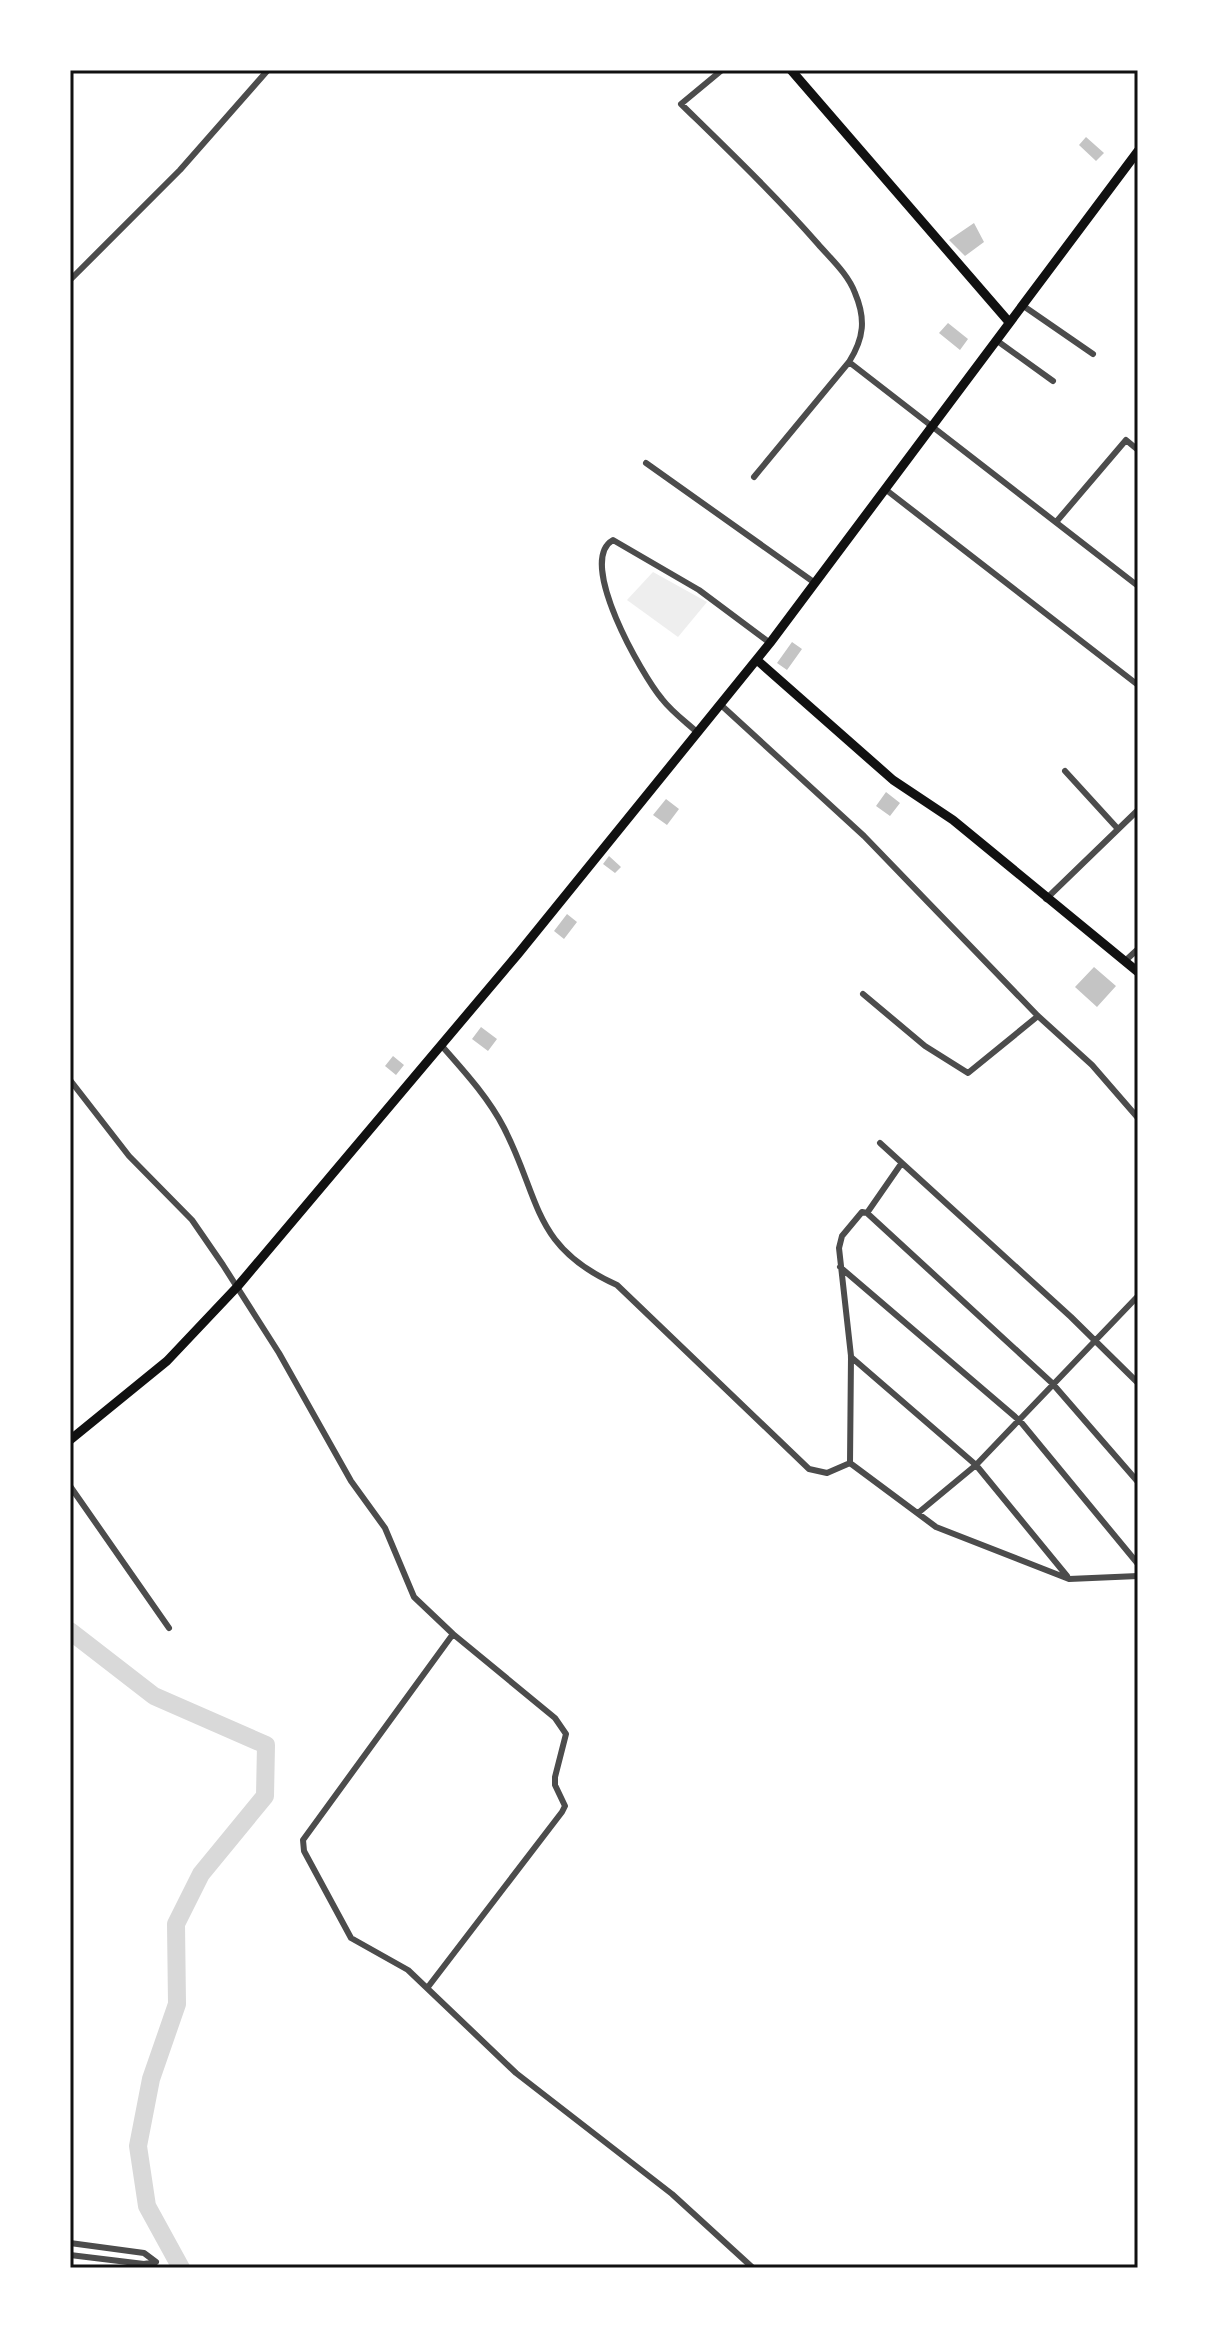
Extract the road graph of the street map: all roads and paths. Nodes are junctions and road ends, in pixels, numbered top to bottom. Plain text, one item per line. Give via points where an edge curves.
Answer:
1 (268, 70) edge
2 (722, 70) edge
3 (791, 70) edge
4 (1138, 151) edge
5 (70, 280) edge
6 (1022, 305) junction
7 (1009, 322) junction
8 (996, 340) junction
9 (1093, 354) dead end
10 (849, 362) junction
11 (1053, 381) dead end
12 (931, 423) junction
13 (1138, 450) edge
14 (646, 463) dead end
15 (754, 477) dead end
16 (884, 488) junction
17 (1057, 521) junction
18 (815, 583) junction
19 (1138, 586) edge
20 (770, 643) junction
21 (757, 660) junction
22 (1138, 685) edge
23 (721, 705) junction
24 (698, 733) junction
25 (1065, 771) dead end
26 (1138, 810) edge
27 (1118, 829) junction
28 (1046, 899) junction
29 (1138, 949) edge
30 (1125, 961) junction
31 (1138, 972) edge
32 (863, 994) dead end
33 (1038, 1016) junction
34 (441, 1045) junction
35 (70, 1080) edge
36 (1138, 1118) edge
37 (880, 1143) dead end
38 (901, 1164) junction
39 (867, 1213) junction
40 (840, 1267) junction
41 (237, 1287) junction
42 (1137, 1298) edge
43 (1094, 1340) junction
44 (851, 1356) junction
45 (1052, 1383) junction
46 (1138, 1383) edge
47 (1020, 1421) junction
48 (70, 1440) edge
49 (850, 1463) junction
50 (976, 1465) junction
51 (1138, 1482) edge
52 (70, 1486) edge
53 (918, 1513) junction
54 (1138, 1564) edge
55 (1138, 1576) edge
56 (1069, 1579) junction
57 (169, 1628) dead end
58 (453, 1634) junction
59 (428, 1987) junction
60 (70, 2243) edge
61 (70, 2255) edge
62 (155, 2265) edge
63 (753, 2268) edge

1 - 5 street via 180,170
2 - 10 street via 681,104 785,206 845,274 863,326
3 - 7 main road
4 - 6 main road
6 - 7 main road
6 - 9 street
7 - 8 main road
8 - 11 street
8 - 12 main road
10 - 12 street
10 - 15 street
12 - 16 main road
12 - 17 street
13 - 17 street via 1126,440
14 - 18 street
16 - 18 main road
16 - 22 street
17 - 19 street
18 - 20 main road
20 - 21 main road
20 - 24 street via 699,590 613,540 604,545 602,583 610,606 654,689
21 - 23 main road
21 - 28 main road via 893,780 953,820
23 - 24 main road
23 - 33 street via 875,846
24 - 34 main road
25 - 27 street
26 - 27 street
27 - 28 street
28 - 30 main road
29 - 30 street
30 - 31 main road
32 - 33 street via 925,1046 968,1073
33 - 36 street via 1092,1065
34 - 41 main road
34 - 49 street via 504,1128 537,1213 556,1244 601,1280 617,1285 809,1469 827,1473
35 - 41 street via 129,1156 192,1220
37 - 38 street
38 - 39 street
38 - 43 street
39 - 40 street via 862,1212 842,1236
39 - 45 street
40 - 44 street
40 - 47 street
41 - 48 main road via 167,1361
41 - 58 street via 351,1481 385,1528 414,1597
42 - 43 street
43 - 45 street
43 - 46 street
44 - 49 street
44 - 50 street
45 - 47 street
45 - 51 street
47 - 50 street
47 - 54 street
49 - 53 street
50 - 53 street
50 - 56 street
52 - 57 street
53 - 56 street via 936,1527
55 - 56 street
58 - 59 street via 555,1718 566,1734 555,1785 565,1806
58 - 59 street via 303,1845 345,1932
59 - 63 street via 516,2073 672,2194
60 - 62 street via 144,2253
61 - 62 street

